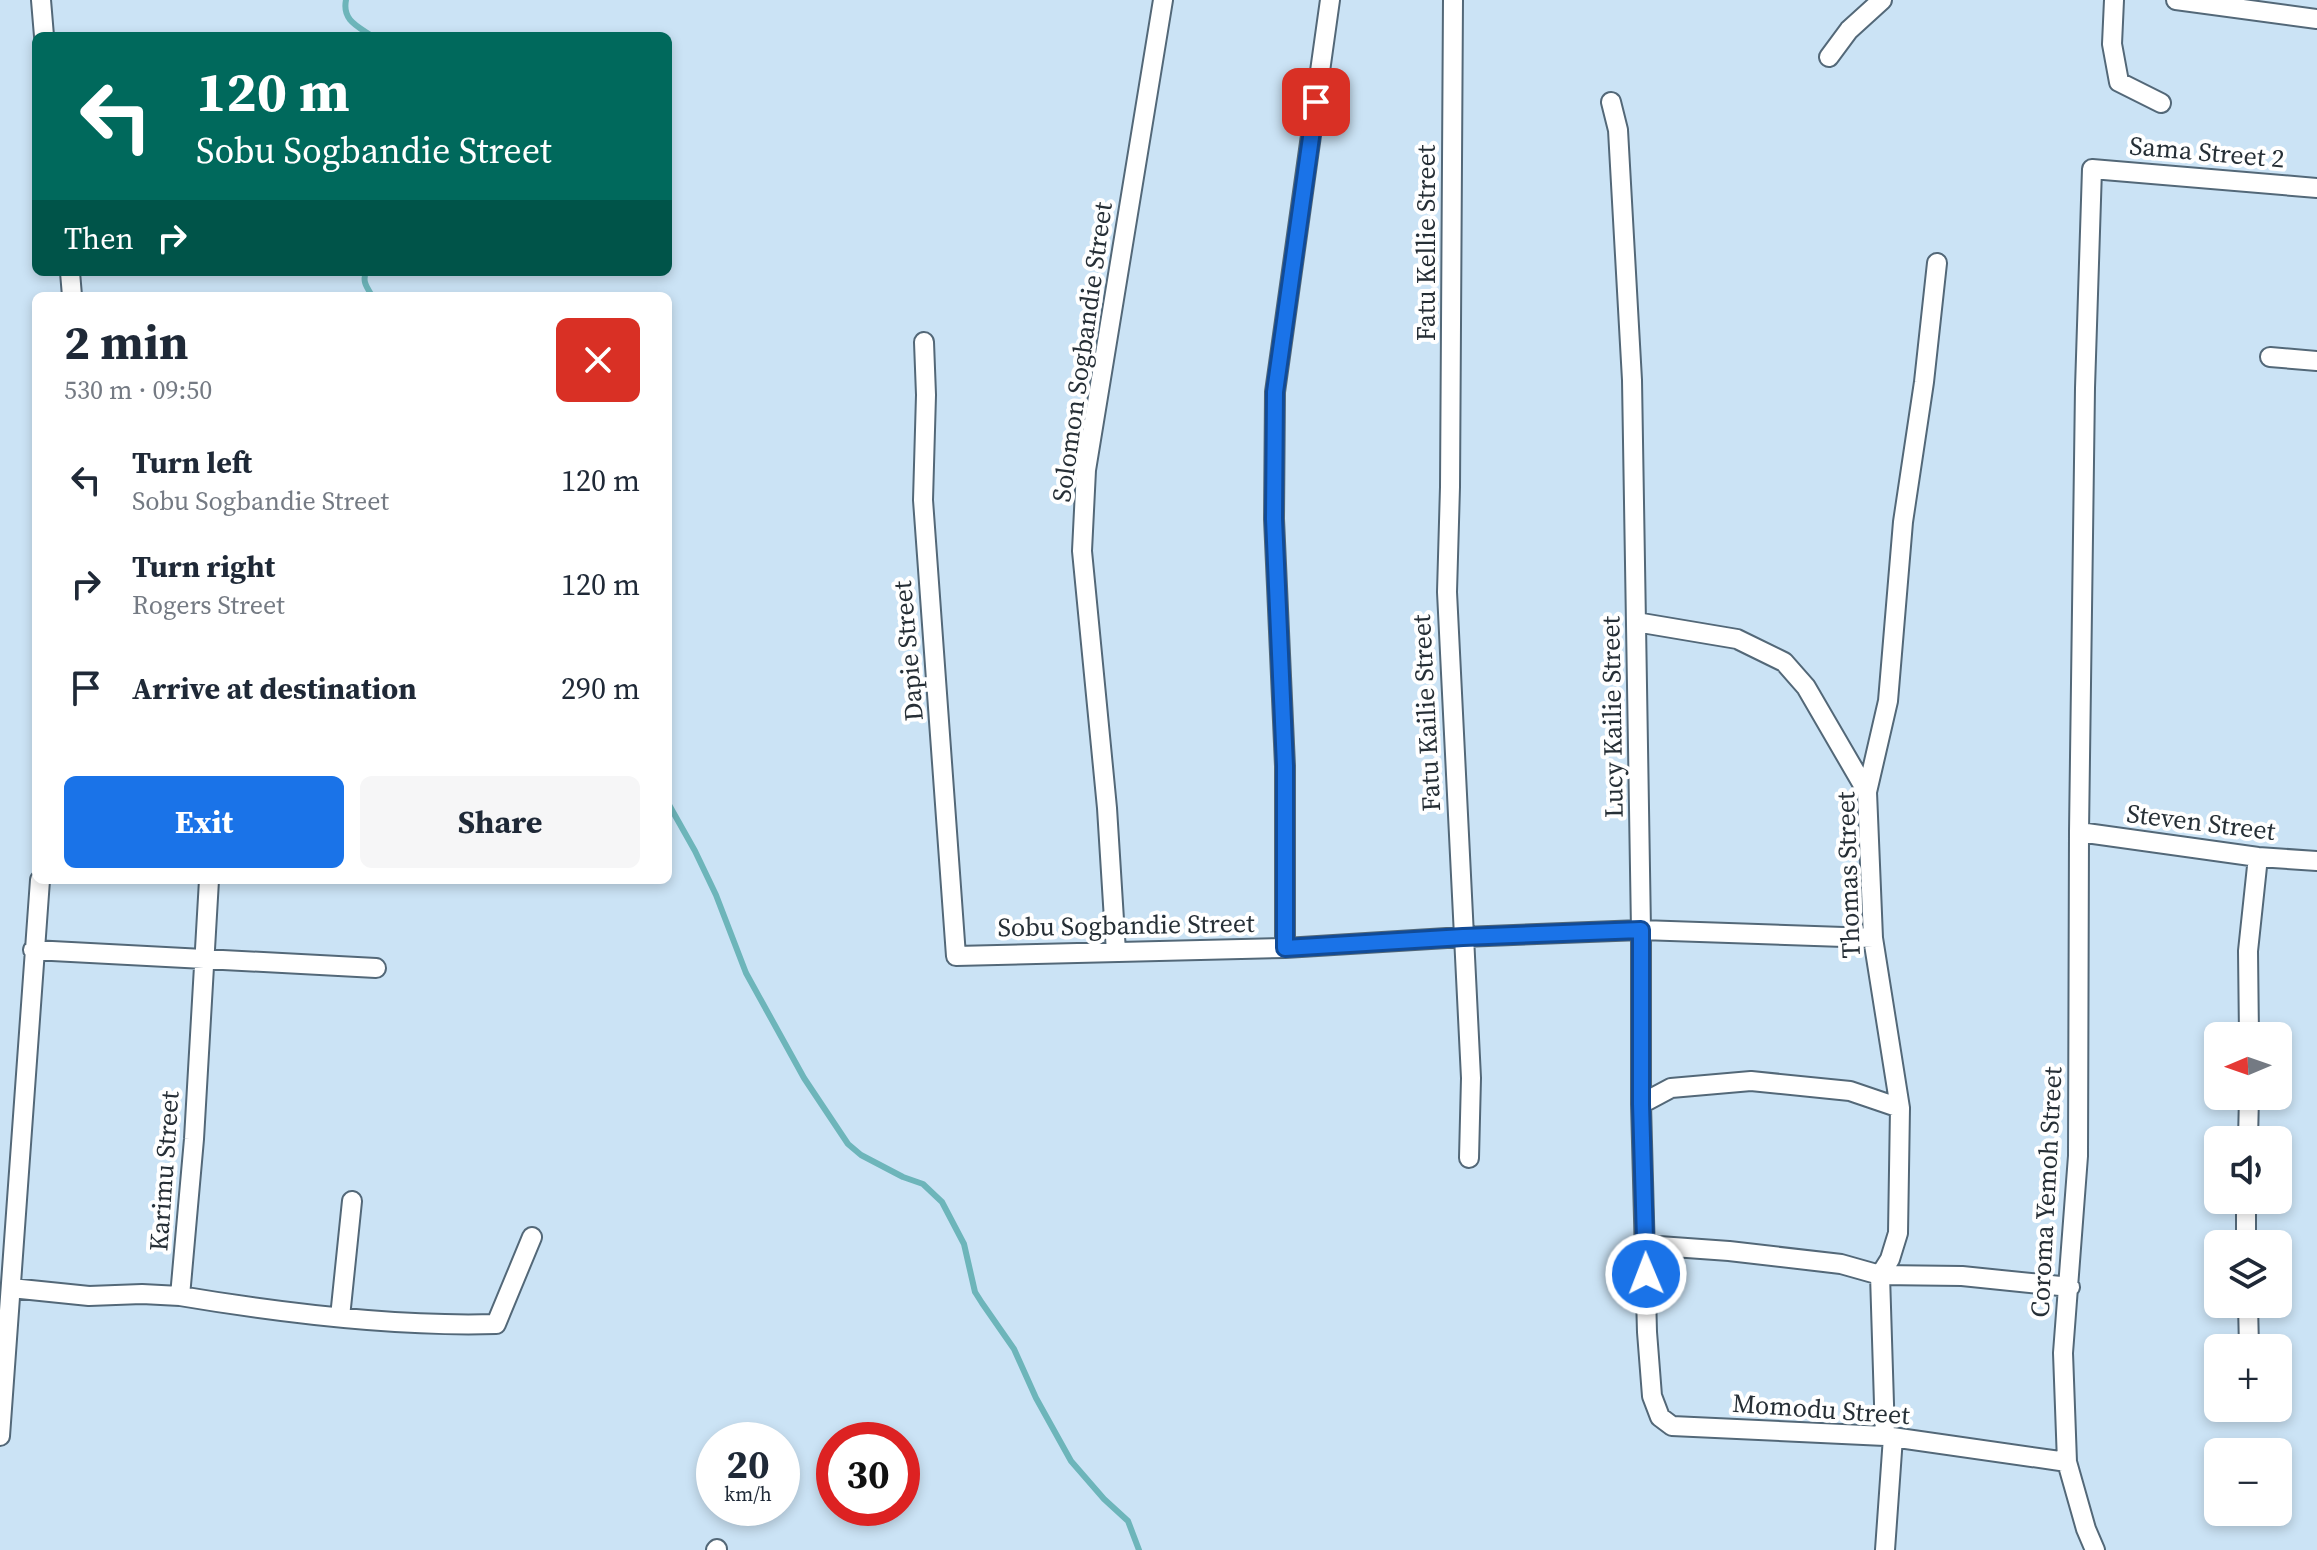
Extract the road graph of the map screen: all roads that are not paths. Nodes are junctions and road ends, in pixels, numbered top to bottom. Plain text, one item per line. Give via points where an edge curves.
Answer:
1 (41, 0) edge
2 (1163, 0) edge
3 (1330, 0) edge
4 (1453, 0) edge
5 (1882, 0) edge
6 (2114, 0) edge
7 (2176, 0) edge
8 (2317, 19) edge
9 (44, 32) edge
10 (1829, 57) dead end
11 (1611, 102) dead end
12 (2161, 103) dead end
13 (2092, 169) joint
14 (2317, 188) edge
15 (1937, 263) dead end
16 (924, 342) dead end
17 (2270, 357) dead end
18 (2317, 361) edge
19 (1450, 487) joint
20 (1636, 622) junction
21 (1867, 792) junction
22 (2079, 832) junction
23 (2258, 857) junction
24 (2317, 861) edge
25 (40, 884) edge
26 (209, 884) edge
27 (1641, 930) junction
28 (1463, 937) junction
29 (1873, 938) junction
30 (1285, 948) junction
31 (33, 950) junction
32 (1116, 952) junction
33 (956, 956) joint
34 (205, 958) junction
35 (376, 968) dead end
36 (2249, 1022) edge
37 (1641, 1104) junction
38 (1900, 1108) junction
39 (1469, 1158) dead end
40 (352, 1201) dead end
41 (532, 1237) dead end
42 (1645, 1245) junction
43 (1880, 1275) junction
44 (2070, 1287) junction
45 (11, 1288) junction
46 (180, 1296) junction
47 (340, 1317) junction
48 (1647, 1332) joint
49 (0, 1436) edge
50 (1889, 1436) junction
51 (2067, 1462) junction
52 (1885, 1550) edge
53 (2095, 1550) edge

1 - 9 street
2 - 32 street, Solomon Sogbandie Street via 1086,470 1082,537
3 - 30 street via 1275,392
4 - 19 street, Fatu Kellie Street
5 - 10 street
6 - 12 street via 2112,44 2119,82
7 - 8 street
11 - 20 street, Lucy Kailie Street via 1618,130 1632,380
13 - 14 street, Sama Street 2
13 - 22 street, Coroma Yemoh Street
15 - 21 street, Thomas Street via 1903,522 1888,701
16 - 33 street, Dapie Street via 923,500
17 - 18 street
19 - 28 street, Fatu Kailie Street via 1447,592
20 - 21 street via 1737,639 1784,662 1806,687
20 - 27 street, Lucy Kailie Street
21 - 29 street, Thomas Street
22 - 23 street, Steven Street
22 - 44 street, Coroma Yemoh Street via 2078,1156
23 - 24 street, Steven Street
23 - 36 street via 2248,951
25 - 31 street
26 - 34 street, Karimu Street
27 - 28 street, Sobu Sogbandie Street
27 - 29 street, Sobu Sogbandie Street
27 - 37 street, Lucy Kailie Street
28 - 30 street, Sobu Sogbandie Street
28 - 39 street via 1471,1078
29 - 38 street, Thomas Street
30 - 32 street, Sobu Sogbandie Street
31 - 34 street
31 - 45 street
32 - 33 street, Sobu Sogbandie Street
34 - 35 street
34 - 46 street, Karimu Street
37 - 38 street via 1671,1088 1751,1081 1850,1091
37 - 42 street, Lucy Kailie Street
38 - 43 street, Thomas Street via 1898,1233
40 - 47 street
41 - 47 street via 496,1324 441,1326
42 - 43 street via 1841,1264
42 - 48 street, Lucy Kailie Street
43 - 44 street via 1962,1276
43 - 50 street, Thomas Street
44 - 51 street, Coroma Yemoh Street via 2063,1353
45 - 46 street via 89,1296
45 - 49 street
46 - 47 street
48 - 50 street, Momodu Street via 1652,1396 1660,1417 1672,1426
50 - 51 street, Momodu Street
50 - 52 street, Thomas Street
51 - 53 street, Coroma Yemoh Street

